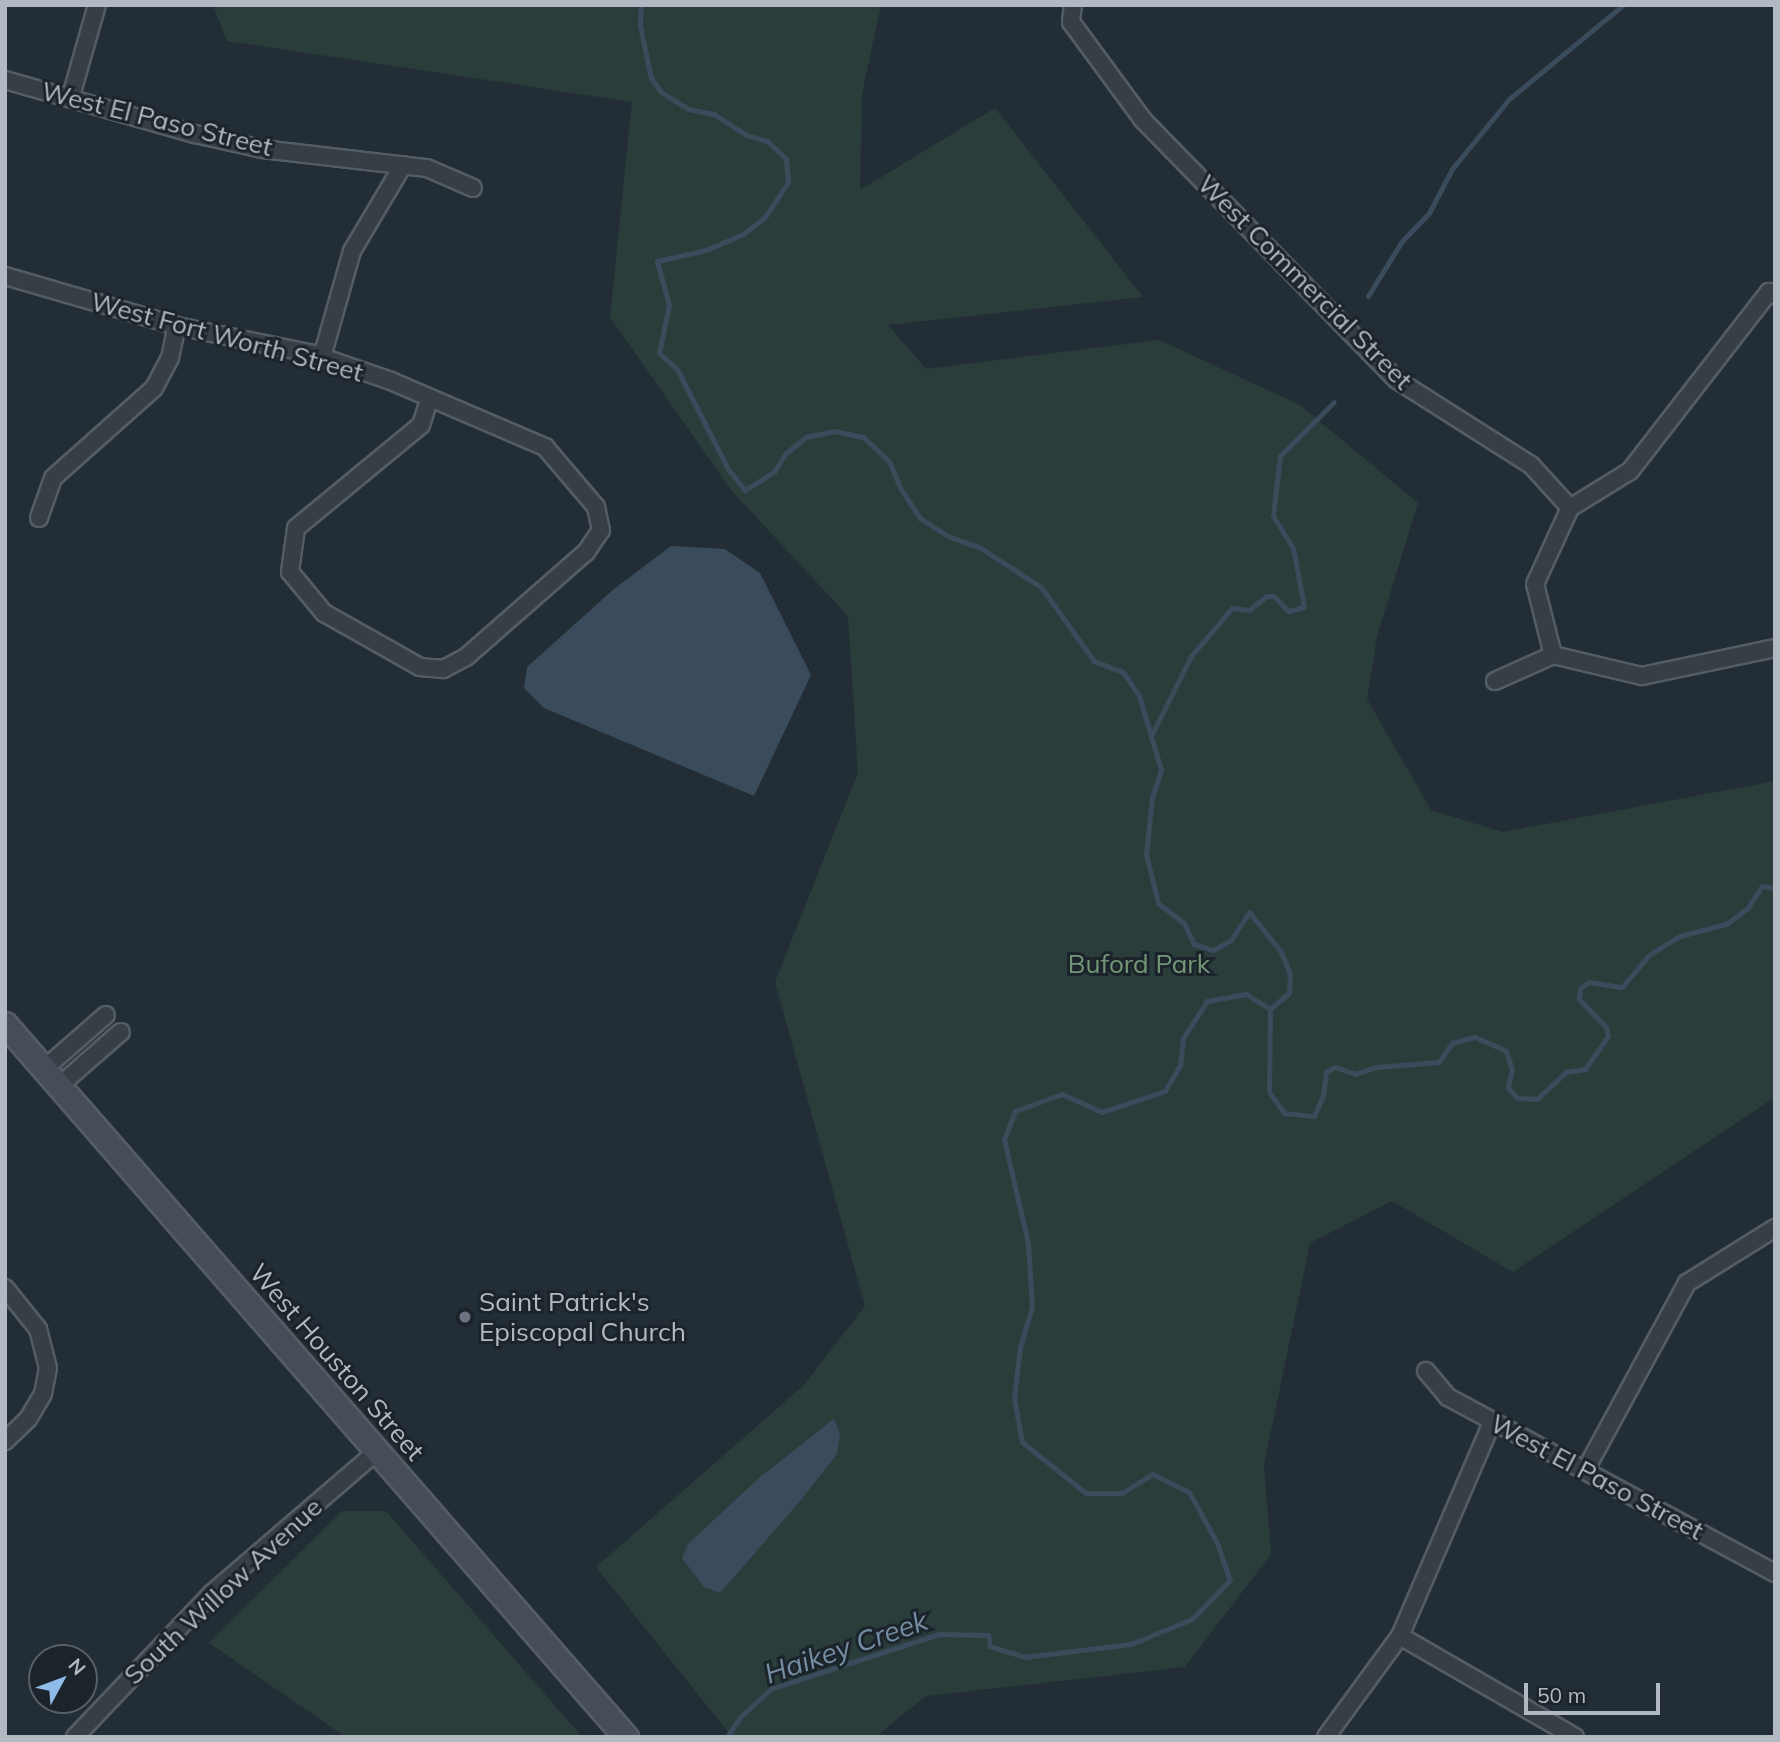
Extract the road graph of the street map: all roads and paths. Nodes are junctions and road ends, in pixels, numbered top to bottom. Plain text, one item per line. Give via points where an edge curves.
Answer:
1 (97, 5) edge
2 (1072, 13) edge
3 (5, 80) edge
4 (71, 96) junction
5 (403, 165) junction
6 (473, 187) dead end
7 (5, 276) edge
8 (1772, 293) edge
9 (177, 326) junction
10 (322, 357) junction
11 (430, 398) junction
12 (1570, 508) junction
13 (39, 518) dead end
14 (1775, 648) edge
15 (1553, 655) junction
16 (1495, 681) dead end
17 (106, 1015) dead end
18 (5, 1024) edge
19 (121, 1032) dead end
20 (52, 1077) junction
21 (1775, 1228) edge
22 (5, 1288) edge
23 (1426, 1371) dead end
24 (1492, 1422) junction
25 (5, 1441) edge
26 (377, 1451) junction
27 (1586, 1469) junction
28 (1775, 1573) edge
29 (1400, 1636) junction
30 (75, 1737) edge
31 (626, 1737) edge
32 (1326, 1737) edge
33 (1575, 1737) edge

1 - 4 street
2 - 12 street, West Commercial Street via 1143,120 1397,380 1531,465
3 - 4 street, West El Paso Street
4 - 5 street, West El Paso Street via 262,149
5 - 6 street, West El Paso Street via 427,168
5 - 10 street via 352,251
7 - 9 street, West Fort Worth Street
8 - 12 street via 1630,471
9 - 10 street, West Fort Worth Street
9 - 13 street via 170,358 154,388 53,478
10 - 11 street, West Fort Worth Street
11 - 11 street, West Fort Worth Street via 545,447 596,507 601,530 586,552 466,657 443,669 420,667 324,613 290,572 296,528 421,425
12 - 15 street via 1535,584
14 - 15 street via 1642,676
15 - 16 street
17 - 20 street
18 - 20 main road, West Houston Street
19 - 20 street
20 - 26 main road, West Houston Street
21 - 27 street via 1687,1283
22 - 25 street via 38,1329 48,1368 43,1394 28,1419
23 - 24 street, West El Paso Street via 1448,1397
24 - 27 street, West El Paso Street
24 - 29 street
26 - 30 street, South Willow Avenue via 211,1594
26 - 31 main road, West Houston Street
27 - 28 street, West El Paso Street
29 - 32 street
29 - 33 street

